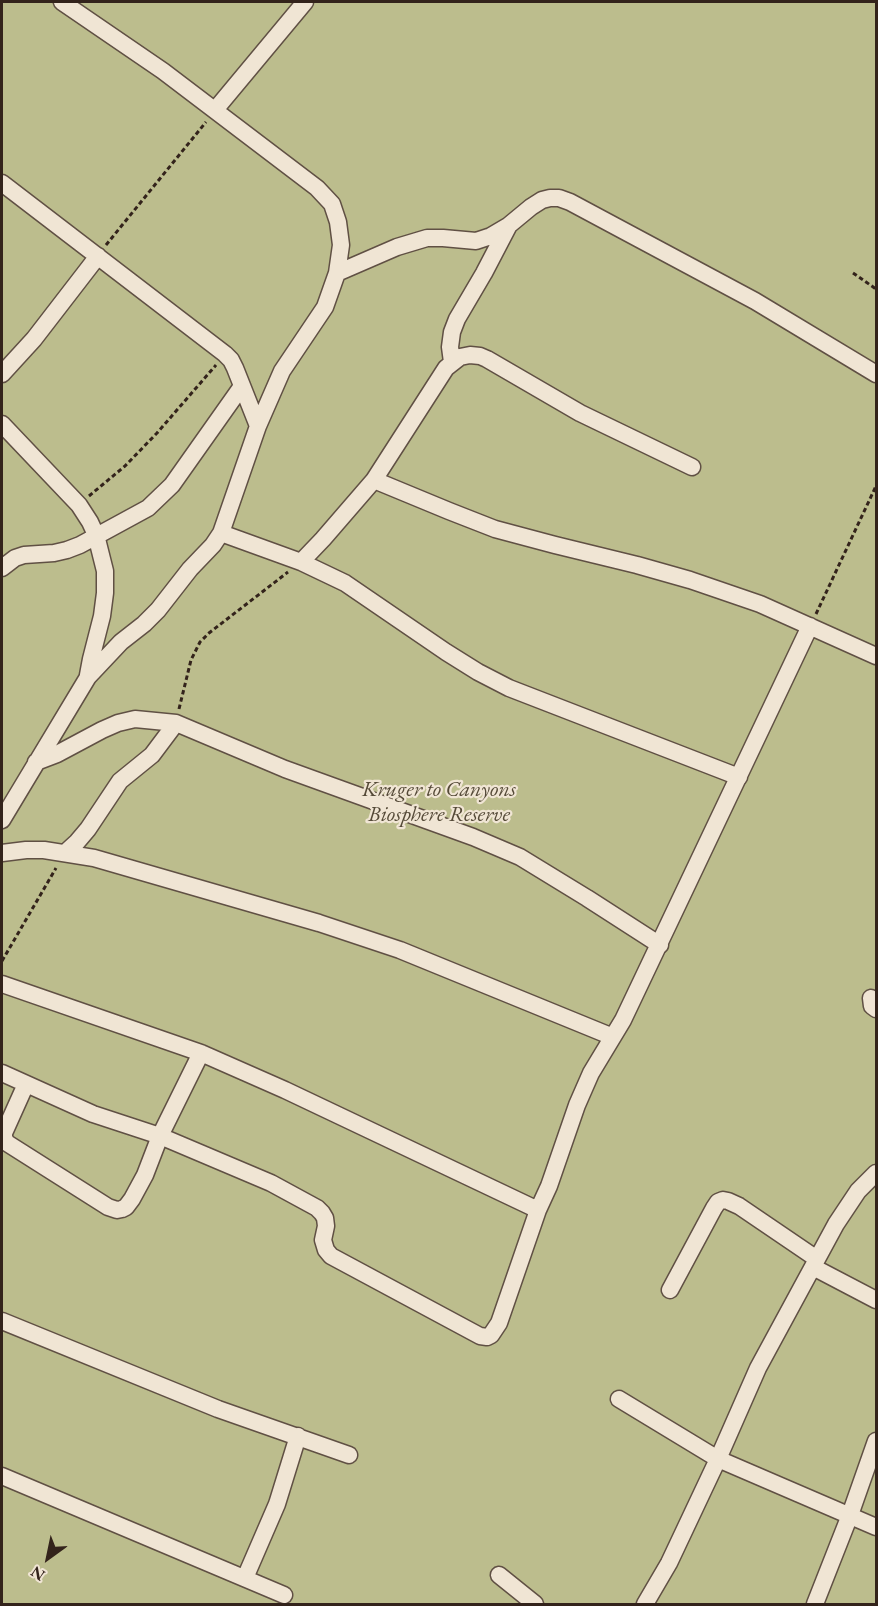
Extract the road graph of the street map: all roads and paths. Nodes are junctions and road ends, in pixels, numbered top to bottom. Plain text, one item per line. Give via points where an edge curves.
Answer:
1 (305, 2) edge
2 (74, 5) edge
3 (215, 110) junction
4 (2, 183) edge
5 (508, 226) junction
6 (98, 256) junction
7 (337, 273) junction
8 (853, 273) dead end
9 (876, 290) edge
10 (225, 354) junction
11 (452, 362) junction
12 (2, 374) edge
13 (876, 374) edge
14 (242, 386) junction
15 (2, 424) edge
16 (258, 426) junction
17 (692, 467) dead end
18 (374, 480) junction
19 (876, 486) edge
20 (79, 504) junction
21 (221, 533) junction
22 (96, 536) junction
23 (301, 562) junction
24 (2, 568) edge
25 (810, 626) junction
26 (876, 656) edge
27 (88, 677) junction
28 (176, 723) junction
29 (36, 762) junction
30 (739, 777) junction
31 (3, 814) edge
32 (65, 853) junction
33 (2, 854) edge
34 (660, 945) junction
35 (2, 961) edge
36 (2, 984) edge
37 (613, 1037) junction
38 (201, 1053) junction
39 (2, 1073) edge
40 (26, 1084) junction
41 (160, 1136) junction
42 (876, 1173) edge
43 (538, 1210) junction
44 (815, 1263) junction
45 (670, 1290) dead end
46 (876, 1300) edge
47 (2, 1321) edge
48 (619, 1399) dead end
49 (298, 1436) junction
50 (876, 1442) edge
51 (349, 1455) dead end
52 (718, 1459) junction
53 (2, 1476) edge
54 (850, 1515) junction
55 (876, 1527) edge
56 (499, 1575) dead end
57 (245, 1578) junction
58 (284, 1595) dead end
59 (535, 1605) edge
60 (645, 1605) edge
61 (815, 1605) edge

1 - 3 street
2 - 3 street
3 - 6 path
3 - 7 street via 317,188 332,204 341,245
4 - 6 street
5 - 7 street via 476,241 427,238
5 - 11 street via 457,319 450,347
5 - 13 street via 542,200 559,198 570,202
6 - 10 street
6 - 12 street
7 - 16 street via 325,307 282,371
8 - 9 path
10 - 14 street
10 - 20 path via 157,433
11 - 17 street via 460,357 480,356 580,413
11 - 18 street
14 - 16 street
14 - 22 street via 159,499
15 - 20 street
16 - 21 street
18 - 23 street
18 - 25 street via 495,529 690,580
19 - 25 path
20 - 22 street
21 - 23 street
21 - 27 street via 158,610
22 - 24 street via 67,550 15,558
22 - 27 street via 105,572 105,593
23 - 28 path via 200,642 191,660
23 - 30 street via 345,583 446,652 509,688
25 - 26 street
25 - 30 street
27 - 29 street
28 - 29 street via 118,723
28 - 32 street via 152,755 120,782 88,829
28 - 34 street via 285,769 520,857
29 - 31 street
30 - 34 street
32 - 33 street via 26,849
32 - 35 path
32 - 37 street via 116,864 400,950
34 - 37 street
36 - 38 street
37 - 43 street via 591,1073
38 - 41 street
38 - 43 street
39 - 40 street
40 - 41 street via 93,1114
40 - 41 street via 4,1133 6,1143 108,1207 126,1207 145,1175
41 - 43 street via 271,1183 316,1208 325,1218 323,1240 331,1256 480,1336 491,1335 499,1323
42 - 44 street via 852,1199
44 - 45 street via 739,1206 723,1200 714,1208
44 - 46 street
44 - 52 street via 758,1368
47 - 49 street via 218,1409
48 - 52 street
49 - 51 street
49 - 57 street via 277,1503
50 - 54 street
52 - 54 street
52 - 60 street
53 - 57 street
54 - 55 street
54 - 61 street
56 - 59 street
57 - 58 street

